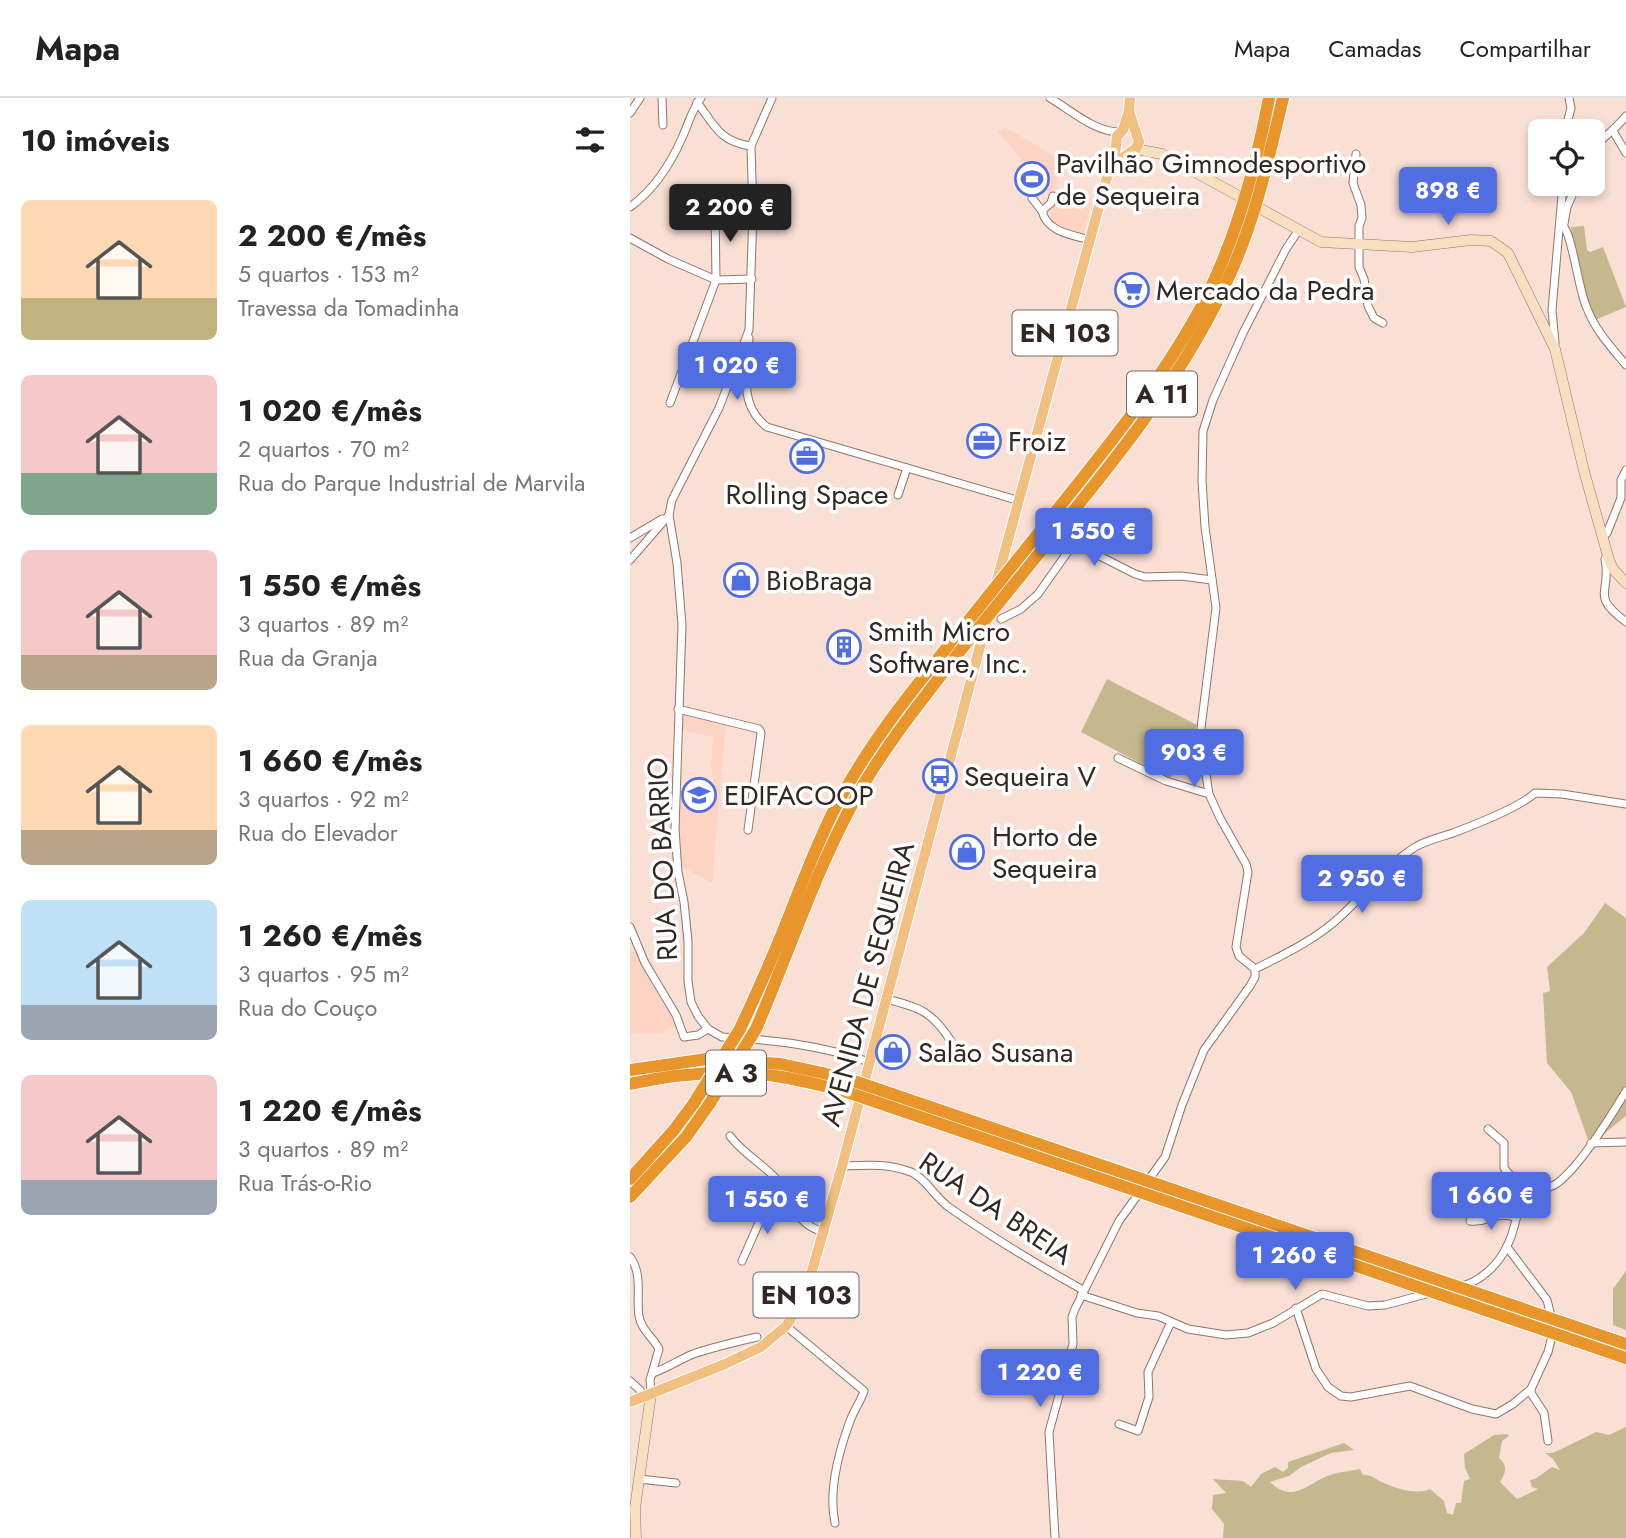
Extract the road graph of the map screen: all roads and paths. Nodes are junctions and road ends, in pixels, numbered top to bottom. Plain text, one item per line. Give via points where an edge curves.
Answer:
1 (640, 98) edge
2 (662, 98) edge
3 (772, 98) edge
4 (1050, 98) edge
5 (1130, 98) edge
6 (1269, 98) edge
7 (1283, 98) edge
8 (1569, 98) edge
9 (699, 100) edge
10 (1129, 111) junction
11 (630, 113) edge
12 (1626, 116) edge
13 (1568, 119) edge
14 (663, 125) dead end
15 (1613, 131) junction
16 (1137, 134) junction
17 (1117, 136) junction
18 (1605, 136) edge
19 (751, 146) junction
20 (1132, 150) junction
21 (1626, 153) edge
22 (1162, 154) junction
23 (1356, 155) dead end
24 (1113, 165) junction
25 (1237, 195) dead end
26 (1054, 196) dead end
27 (1562, 196) edge
28 (1572, 196) edge
29 (1032, 198) dead end
30 (630, 207) edge
31 (715, 208) dead end
32 (1261, 209) dead end
33 (1042, 211) junction
34 (1564, 227) junction
35 (1298, 231) junction
36 (630, 238) edge
37 (1090, 240) junction
38 (1359, 246) junction
39 (1557, 259) junction
40 (752, 279) junction
41 (716, 280) junction
42 (1552, 310) junction
43 (1541, 318) junction
44 (1383, 323) dead end
45 (1555, 349) junction
46 (743, 361) junction
47 (1626, 365) edge
48 (670, 403) dead end
49 (907, 468) junction
50 (1626, 470) edge
51 (1624, 490) edge
52 (898, 495) dead end
53 (1020, 501) junction
54 (669, 515) junction
55 (630, 538) edge
56 (1603, 538) junction
57 (630, 560) edge
58 (1212, 580) junction
59 (1626, 583) edge
60 (1001, 620) dead end
61 (1626, 622) edge
62 (678, 709) junction
63 (1118, 758) dead end
64 (1209, 794) junction
65 (1626, 804) edge
66 (748, 830) dead end
67 (630, 927) edge
68 (1255, 970) junction
69 (886, 999) junction
70 (708, 1029) junction
71 (951, 1041) dead end
72 (869, 1062) junction
73 (630, 1070) edge
74 (630, 1083) edge
75 (843, 1084) junction
76 (1626, 1091) edge
77 (1488, 1129) dead end
78 (730, 1136) dead end
79 (1626, 1142) edge
80 (1591, 1143) junction
81 (842, 1166) junction
82 (630, 1179) edge
83 (755, 1192) dead end
84 (1525, 1193) junction
85 (630, 1197) edge
86 (769, 1200) junction
87 (1516, 1217) junction
88 (800, 1219) junction
89 (1470, 1221) dead end
90 (824, 1233) junction
91 (1507, 1247) junction
92 (631, 1258) edge
93 (741, 1261) dead end
94 (1082, 1293) junction
95 (1296, 1308) junction
96 (1171, 1322) junction
97 (786, 1326) junction
98 (757, 1337) dead end
99 (1626, 1344) edge
100 (1626, 1358) edge
101 (653, 1373) junction
102 (630, 1381) edge
103 (1531, 1389) junction
104 (641, 1398) edge
105 (1119, 1424) dead end
106 (1548, 1441) dead end
107 (639, 1479) junction
108 (676, 1483) dead end
109 (835, 1523) dead end
110 (636, 1538) edge
111 (1055, 1538) edge

1 - 11 street
2 - 14 street
3 - 19 street
4 - 17 street
5 - 10 main road, EN 103
6 - 82 highway, A 11, bridge via 1232,234 1199,310 1166,366 864,759 835,808 740,1028 694,1103
7 - 85 highway, A 11, bridge via 1245,237 1210,316 1178,371 1142,424 905,722 855,799 756,1029 710,1104
8 - 13 street
9 - 19 street via 721,136
9 - 30 street via 660,179
10 - 16 main road, EN 103
10 - 17 main road, EN 103
12 - 15 street
15 - 18 street
15 - 21 street
16 - 17 main road via 1130,129
16 - 20 main road via 1139,142
16 - 22 street
17 - 20 main road via 1121,150
17 - 24 main road, EN 103
19 - 40 street
20 - 22 street
20 - 24 main road
22 - 25 street
23 - 38 street via 1353,183 1362,218
24 - 37 main road, EN 103
26 - 33 street
27 - 39 street
28 - 34 street
29 - 33 street
31 - 41 street
32 - 35 street
33 - 37 street via 1058,231
34 - 39 street
34 - 47 street via 1585,305 1598,334
35 - 38 street via 1321,242
35 - 58 street via 1243,333 1203,431 1202,481
36 - 41 street
37 - 53 main road, EN 103
38 - 43 street via 1491,241 1515,264
38 - 44 street via 1368,306
39 - 42 street
40 - 41 street
40 - 46 street
41 - 48 street
42 - 43 street
42 - 45 street
43 - 45 street
45 - 56 street
46 - 49 street via 748,405 767,427
46 - 54 street via 676,491
49 - 52 street
49 - 53 street
50 - 51 street via 1621,480
51 - 56 street
53 - 69 main road, AVENIDA DE SEQUEIRA / EN 103
54 - 55 street
54 - 57 street
54 - 62 street, RUA DO BARRIO via 682,625
56 - 59 street via 1614,569
56 - 61 street via 1603,600
58 - 60 street via 1145,577 1074,543 1038,594
58 - 64 street via 1216,608 1199,736
62 - 66 street via 759,729
62 - 70 street, RUA DO BARRIO via 675,829 688,981 691,1002
63 - 64 street
64 - 68 street via 1247,864 1236,947
65 - 68 street via 1535,793 1412,849 1319,934
67 - 70 street via 684,1037
68 - 94 street via 1250,986 1204,1050 1165,1157 1119,1221
69 - 71 street via 932,1016
69 - 72 main road, AVENIDA DE SEQUEIRA / EN 103
70 - 72 street via 722,1037 823,1048
72 - 81 main road, AVENIDA DE SEQUEIRA / EN 103
73 - 75 highway, A 3 via 707,1059 781,1064
74 - 75 highway, A 3 via 699,1073 742,1073
75 - 99 highway, A 3, bridge
75 - 100 highway, A 3, bridge
76 - 80 street
77 - 84 street via 1504,1143 1504,1168
78 - 88 street via 768,1169
79 - 80 street
80 - 84 street via 1554,1186
81 - 90 main road, AVENIDA DE SEQUEIRA / EN 103
81 - 94 street, RUA DA BREIA via 876,1163 913,1173 937,1198 983,1231
83 - 86 street
84 - 87 street
86 - 88 street
86 - 93 street
87 - 89 street via 1497,1214
87 - 91 street
88 - 90 street
90 - 97 main road, AVENIDA DE SEQUEIRA / EN 103 via 804,1299
91 - 95 street, RUA DA BREIA via 1474,1283 1374,1306 1322,1294
91 - 103 street via 1547,1300 1553,1323 1552,1342
92 - 101 street via 639,1282 639,1317 659,1349
94 - 96 street, RUA DA BREIA
94 - 111 street via 1072,1317 1073,1344 1049,1432
95 - 96 street, RUA DA BREIA via 1248,1333 1226,1335
95 - 103 street via 1316,1370 1340,1396 1410,1386 1496,1414
96 - 105 street via 1148,1373 1149,1397 1138,1432
97 - 104 main road, AVENIDA DE SEQUEIRA / EN 103 via 745,1356
97 - 109 street via 864,1391 847,1429 837,1469
98 - 101 street via 692,1354
101 - 104 street
102 - 104 street via 640,1390
103 - 106 street via 1545,1413
104 - 107 street via 651,1406
107 - 108 street
107 - 110 street

